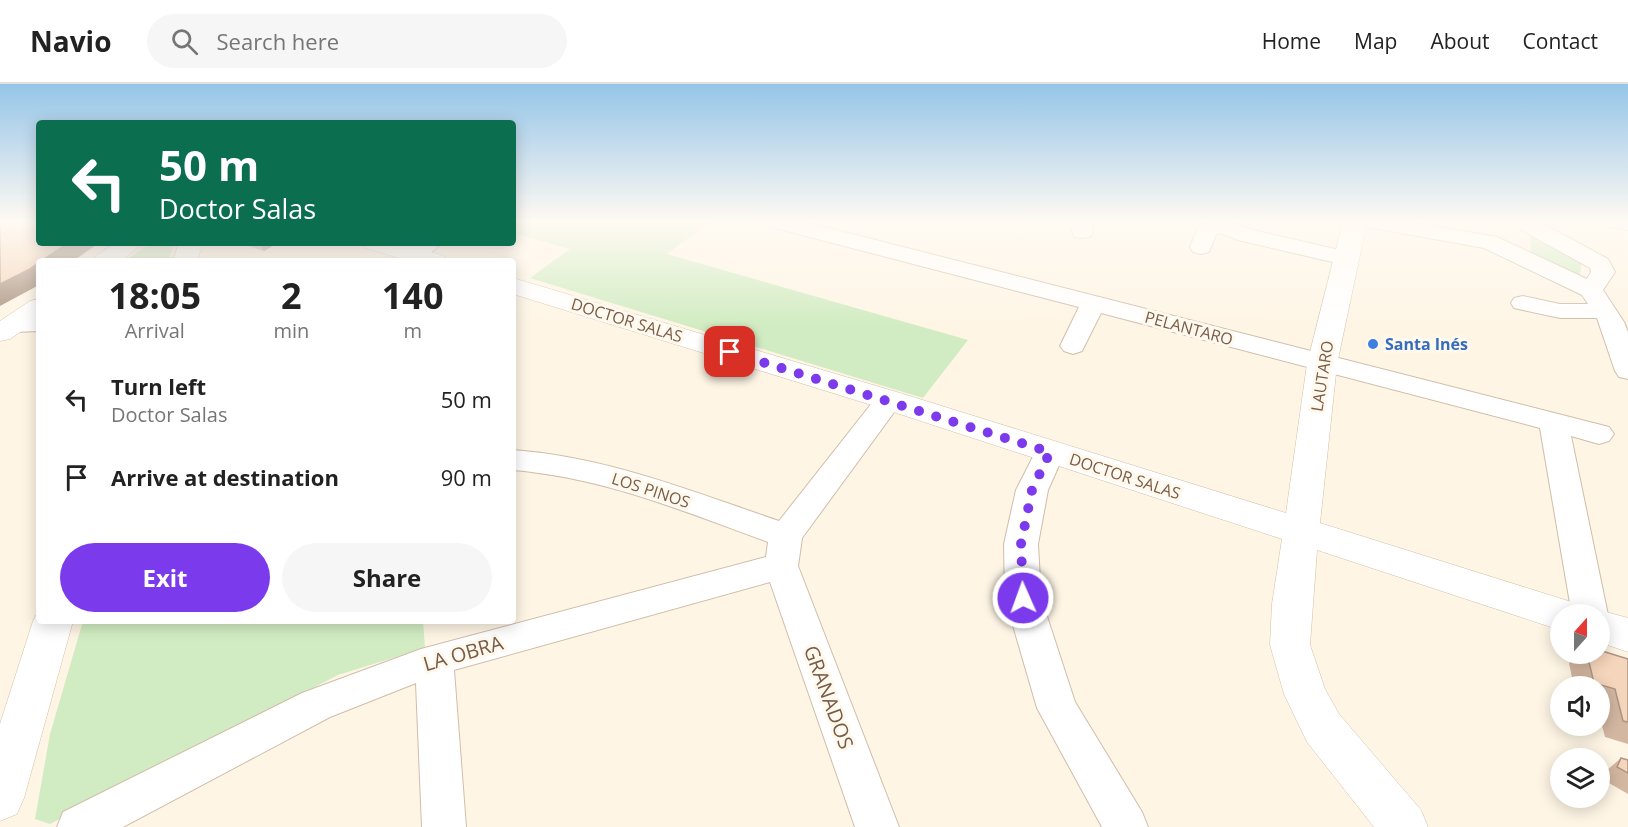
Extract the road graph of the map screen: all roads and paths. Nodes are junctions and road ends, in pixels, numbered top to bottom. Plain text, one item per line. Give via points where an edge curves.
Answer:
1 (913, 257) edge
2 (1339, 257) edge
3 (1523, 257) edge
4 (1587, 257) edge
5 (1345, 258) joint
6 (516, 287) edge
7 (1597, 300) junction
8 (1093, 303) junction
9 (1523, 303) dead end
10 (36, 310) edge
11 (18, 326) edge
12 (1073, 346) dead end
13 (1323, 363) junction
14 (1628, 371) edge
15 (889, 400) junction
16 (1553, 421) junction
17 (1599, 434) dead end
18 (1050, 452) junction
19 (516, 460) edge
20 (1302, 532) junction
21 (784, 551) junction
22 (1588, 604) edge
23 (1550, 611) edge
24 (52, 624) edge
25 (1610, 629) edge
26 (1628, 635) edge
27 (434, 660) junction
28 (0, 798) edge
29 (79, 827) edge
30 (444, 827) edge
31 (877, 827) edge
32 (1126, 827) edge
33 (1404, 827) edge

1 - 8 street, PELANTARO
2 - 5 street
3 - 7 street
4 - 7 street via 1600,264 1603,272
5 - 13 main road, LAUTARO
6 - 15 main road, DOCTOR SALAS
7 - 9 street via 1560,311
7 - 14 street via 1612,322
8 - 12 street
8 - 13 street, PELANTARO
10 - 11 main road
13 - 16 street, PELANTARO
13 - 20 main road, LAUTARO
15 - 18 main road, DOCTOR SALAS
15 - 21 street
16 - 17 street, PELANTARO
16 - 22 street
18 - 20 main road, DOCTOR SALAS
18 - 32 street via 1032,490 1021,544 1023,598 1058,708
19 - 21 street, LOS PINOS via 576,468 629,481
20 - 23 main road, DOCTOR SALAS
20 - 33 main road, LAUTARO via 1290,645 1305,694 1323,728
21 - 27 street, LA OBRA
21 - 31 street, GRANADOS
24 - 28 main road
25 - 26 main road
27 - 29 street, LA OBRA via 316,705
27 - 30 street

